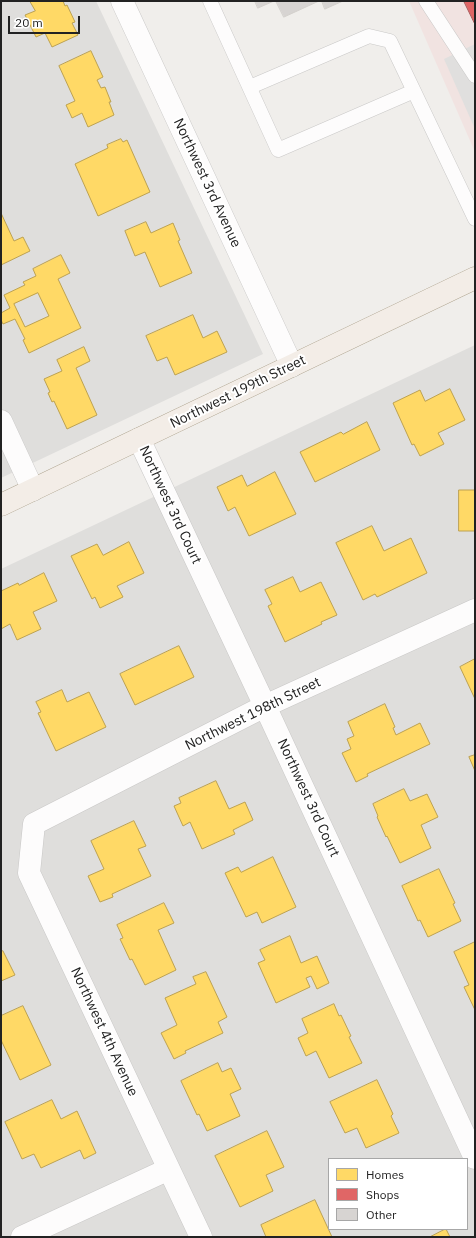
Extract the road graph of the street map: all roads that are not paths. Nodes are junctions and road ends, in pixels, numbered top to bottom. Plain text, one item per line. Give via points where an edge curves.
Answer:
1 (122, 1) edge
2 (210, 1) edge
3 (426, 1) edge
4 (475, 76) edge
5 (250, 87) junction
6 (414, 91) junction
7 (475, 218) edge
8 (475, 278) edge
9 (292, 366) junction
10 (1, 421) edge
11 (139, 439) junction
12 (33, 490) junction
13 (1, 505) edge
14 (475, 610) edge
15 (265, 706) junction
16 (34, 824) joint
17 (475, 1158) edge
18 (169, 1169) junction
19 (22, 1237) edge
20 (201, 1237) edge

1 - 9 street, Northwest 3rd Avenue
2 - 5 lane
3 - 4 lane
5 - 6 lane via 369,36 390,41
5 - 6 lane via 278,150
6 - 7 lane
8 - 9 main road, Northwest 199th Street
9 - 11 main road, Northwest 199th Street
10 - 12 street
11 - 12 main road, Northwest 199th Street
11 - 15 street, Northwest 3rd Court
12 - 13 main road, Northwest 199th Street
14 - 15 street, Northwest 198th Street
15 - 16 street, Northwest 198th Street
15 - 17 street, Northwest 3rd Court
16 - 18 street, Northwest 4th Avenue via 29,873
18 - 19 street
18 - 20 street, Northwest 4th Avenue

